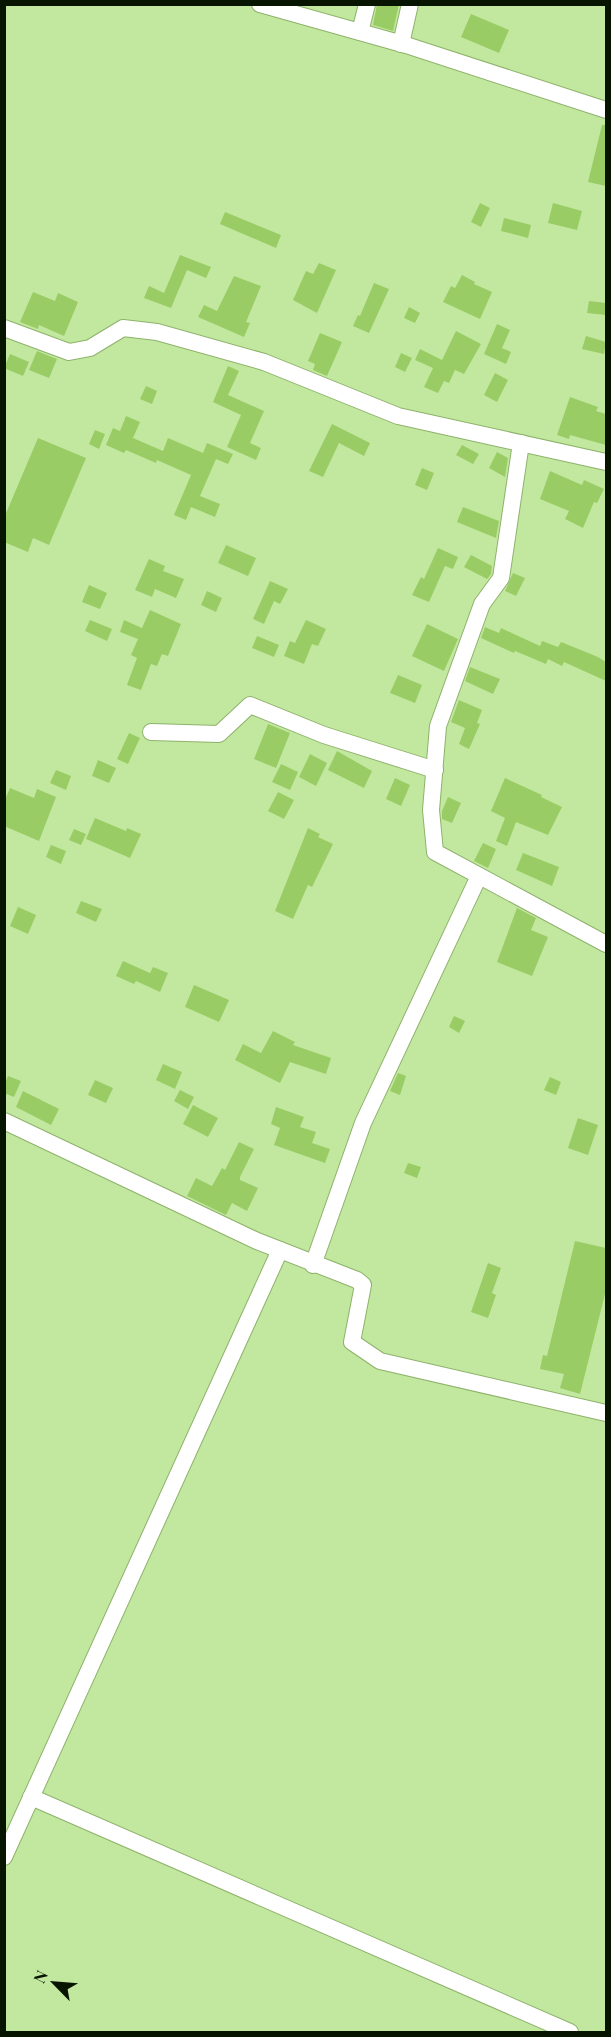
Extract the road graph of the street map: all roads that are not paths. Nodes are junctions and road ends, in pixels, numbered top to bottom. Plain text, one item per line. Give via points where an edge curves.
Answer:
1 (260, 4) edge
2 (367, 4) edge
3 (410, 4) edge
4 (279, 7) edge
5 (360, 32) junction
6 (401, 44) junction
7 (606, 110) edge
8 (4, 328) edge
9 (521, 443) junction
10 (606, 462) edge
11 (151, 732) dead end
12 (435, 770) junction
13 (479, 876) junction
14 (606, 944) edge
15 (4, 1121) edge
16 (280, 1250) junction
17 (313, 1265) junction
18 (606, 1413) edge
19 (31, 1797) junction
20 (4, 1857) edge
21 (570, 2032) edge

1 - 4 street
2 - 5 street
3 - 6 street
4 - 5 street
5 - 6 street
6 - 7 street
8 - 9 street via 69,352 90,348 123,328 157,332 264,362 398,417
9 - 10 street
9 - 12 street via 501,578 482,604 453,682 438,726
11 - 12 street via 219,734 250,705 324,735
12 - 13 street via 431,810 435,852
13 - 14 street
13 - 17 street via 363,1124
15 - 16 street
16 - 17 street
16 - 19 street
17 - 18 street via 357,1280 363,1286 352,1342 380,1361
19 - 20 street
19 - 21 street

